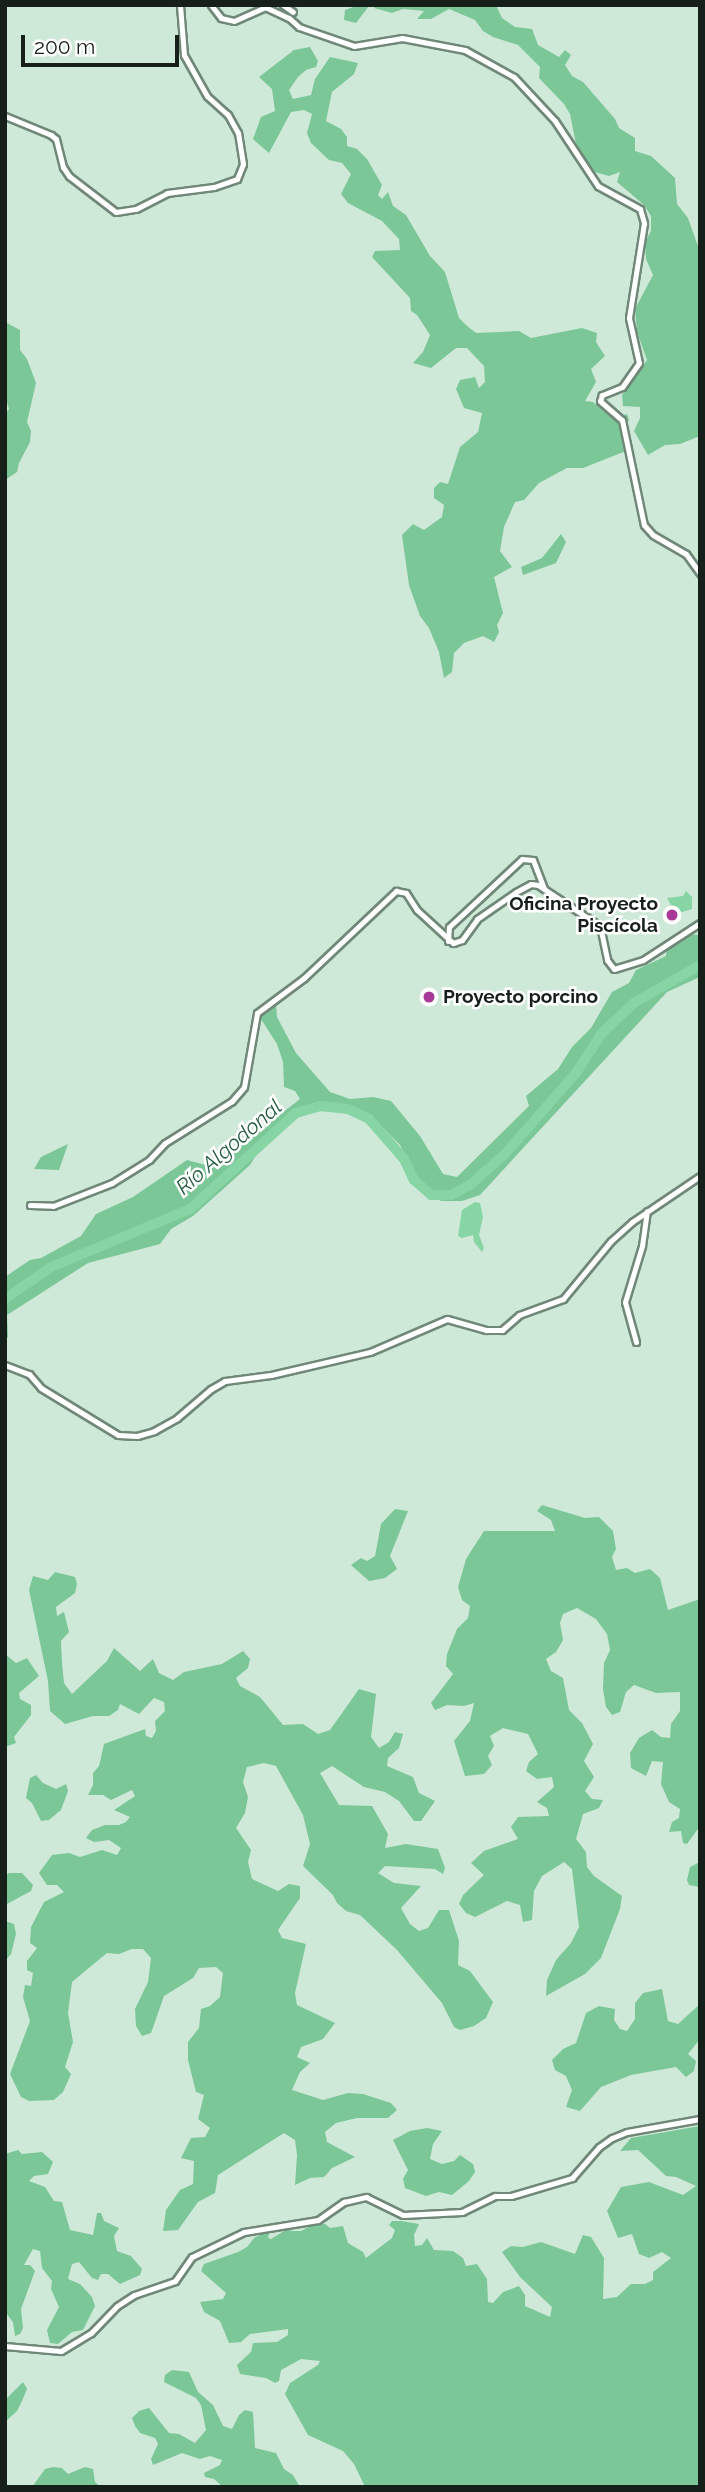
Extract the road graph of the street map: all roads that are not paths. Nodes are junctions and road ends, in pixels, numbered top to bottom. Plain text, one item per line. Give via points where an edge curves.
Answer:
1 (180, 5) edge
2 (211, 5) edge
3 (283, 5) edge
4 (293, 12) dead end
5 (5, 116) edge
6 (700, 573) edge
7 (544, 889) junction
8 (700, 923) edge
9 (448, 941) junction
10 (700, 1176) edge
11 (30, 1205) dead end
12 (647, 1211) junction
13 (636, 1342) dead end
14 (5, 1365) edge
15 (700, 2119) edge
16 (5, 2346) edge

1 - 5 street via 184,55 201,89 228,115 238,133 243,163 237,179 167,193 136,209 116,212 69,176 56,139
2 - 6 street via 221,18 233,21 265,8 299,27 354,46 402,38 465,50 514,77 555,121 598,186 639,209 644,223 629,318 639,363 622,387 600,401 622,421 644,525 685,554
3 - 4 street
7 - 8 street via 600,926 607,960 614,969 643,960
7 - 9 street via 528,885 477,919 458,943
7 - 9 street via 533,860 522,859 449,927
9 - 11 street via 406,892 396,891 312,971 257,1013 244,1087 232,1101 112,1183 53,1206
10 - 12 street
12 - 13 street via 625,1303
12 - 14 street via 611,1241 563,1299 519,1315 502,1330 447,1319 370,1352 225,1381 154,1432 118,1435 41,1388 29,1374
15 - 16 street via 627,2132 599,2147 572,2178 511,2196 495,2196 462,2212 403,2215 366,2197 344,2202 318,2220 244,2232 192,2257 175,2281 134,2295 91,2333 61,2351

